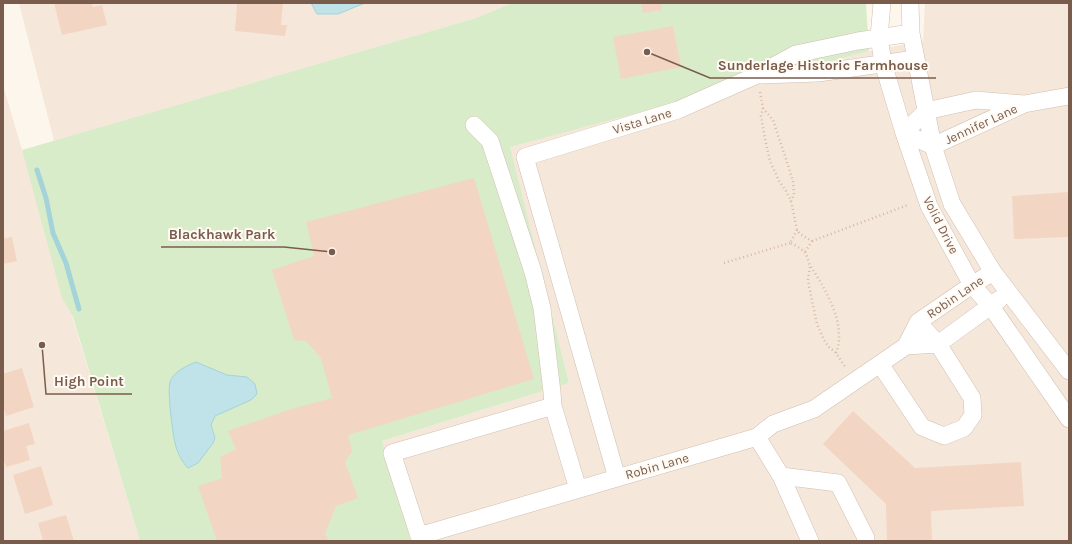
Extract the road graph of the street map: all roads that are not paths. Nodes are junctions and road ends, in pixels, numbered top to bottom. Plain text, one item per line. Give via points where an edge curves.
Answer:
1 (882, 3) edge
2 (910, 3) edge
3 (911, 33) junction
4 (878, 38) junction
5 (915, 58) junction
6 (883, 63) junction
7 (757, 75) junction
8 (1069, 96) edge
9 (1024, 104) junction
10 (926, 111) junction
11 (474, 125) dead end
12 (904, 134) junction
13 (933, 146) junction
14 (993, 272) junction
15 (972, 285) junction
16 (1010, 293) junction
17 (990, 305) junction
18 (918, 322) junction
19 (938, 344) junction
20 (906, 346) junction
21 (880, 364) junction
22 (1069, 370) edge
23 (553, 406) junction
24 (1069, 419) edge
25 (756, 437) junction
26 (781, 476) junction
27 (617, 478) junction
28 (578, 489) junction
29 (810, 541) edge
30 (865, 541) edge

1 - 4 street, Volid Drive
2 - 3 street, Volid Drive
3 - 4 street, Vista Lane
3 - 5 street, Volid Drive
4 - 6 street, Volid Drive
4 - 7 street, Vista Lane via 796,54
5 - 6 street, Vista Lane
5 - 10 street, Volid Drive
6 - 7 street, Vista Lane via 818,73
6 - 12 street, Volid Drive
7 - 27 street, Vista Lane via 678,110 525,157
8 - 9 street, Jennifer Lane
9 - 10 street, Jennifer Lane via 976,100
9 - 13 street, Jennifer Lane
10 - 12 street
10 - 13 street, Volid Drive
11 - 23 street via 490,142 533,272 542,308
12 - 13 street, Jennifer Lane
12 - 15 street, Volid Drive via 929,206
13 - 14 street, Volid Drive via 952,204
14 - 15 street, Robin Lane
14 - 16 street, Volid Drive
15 - 17 street, Volid Drive
15 - 18 street, Robin Lane
16 - 17 street, Robin Lane
16 - 22 street, Volid Drive
17 - 19 street, Robin Lane
17 - 24 street, Volid Drive
18 - 19 street, Robin Lane
18 - 20 street, Robin Lane
19 - 20 street
19 - 21 street, Robin Lane via 972,398 973,415 964,428 944,436 922,427
20 - 21 street, Robin Lane
21 - 25 street, Robin Lane via 814,409 773,424
23 - 28 street
23 - 28 street, Robin Lane via 392,453 419,536
25 - 26 street
25 - 27 street, Robin Lane
26 - 29 street
26 - 30 street via 838,483 866,538
27 - 28 street, Robin Lane

